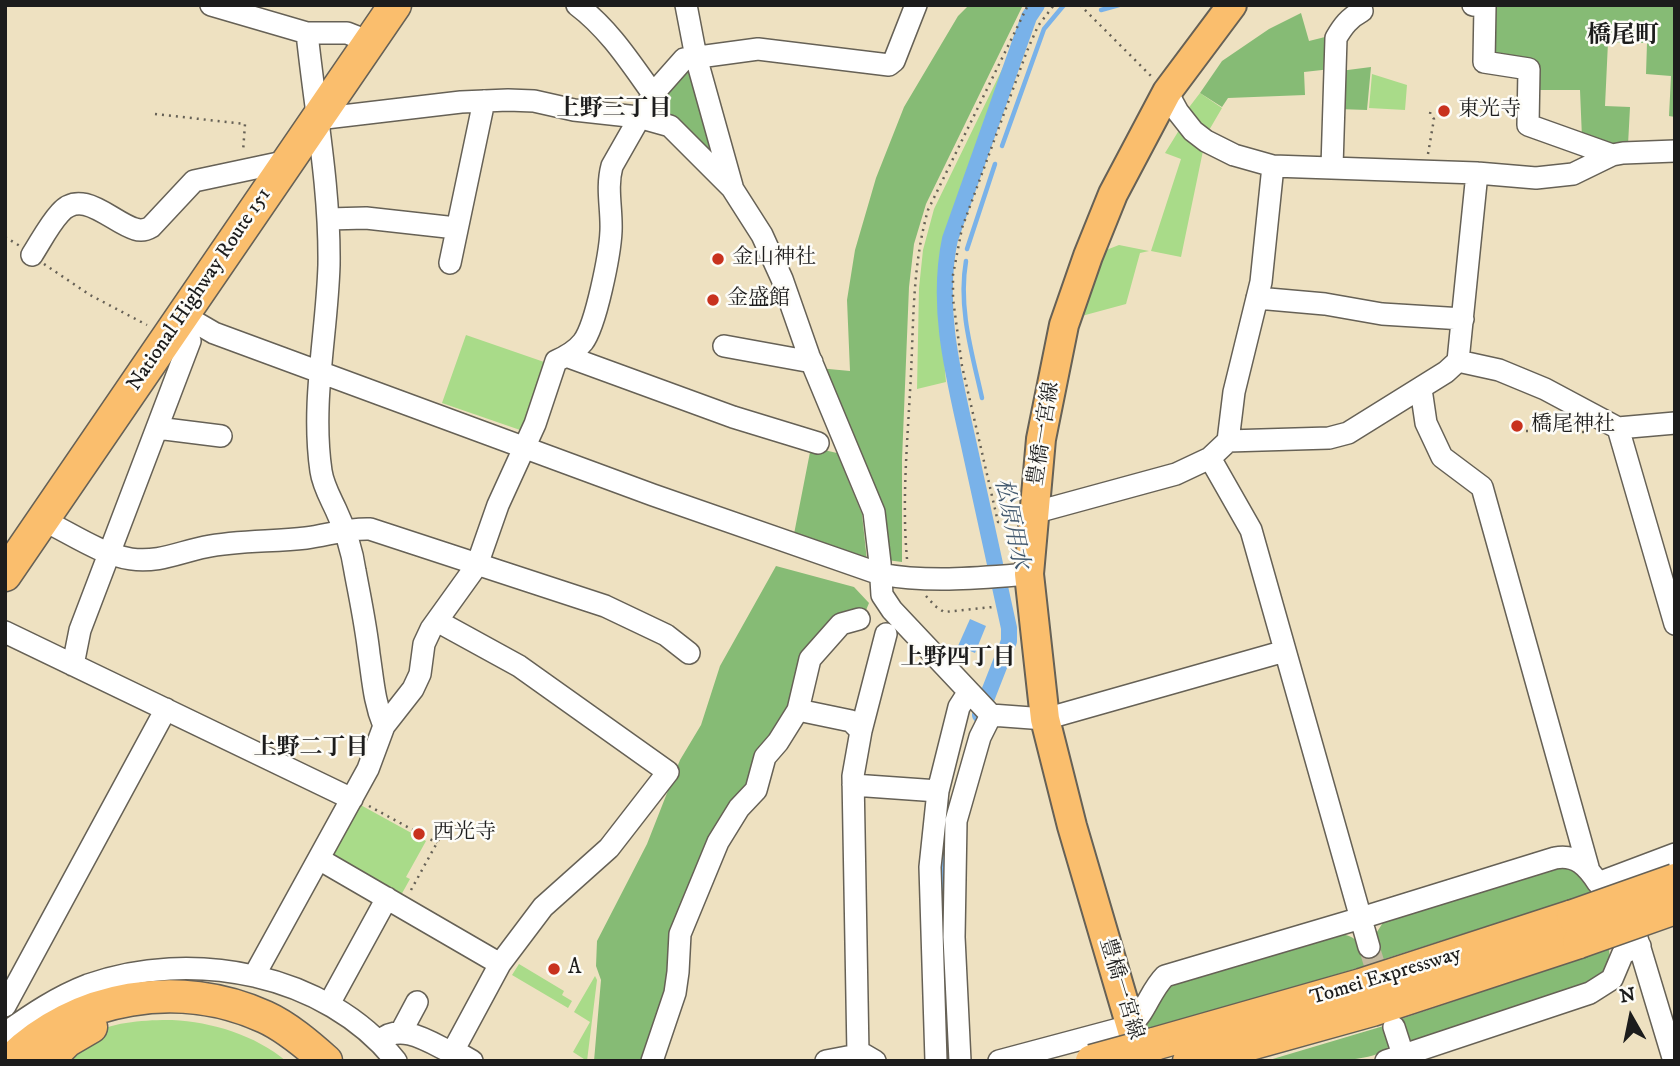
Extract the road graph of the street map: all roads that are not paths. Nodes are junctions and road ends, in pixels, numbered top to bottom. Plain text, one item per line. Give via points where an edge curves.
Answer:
1 (211, 5) edge
2 (395, 5) edge
3 (577, 5) edge
4 (686, 5) edge
5 (1232, 5) edge
6 (1473, 5) edge
7 (912, 7) edge
8 (1367, 7) edge
9 (307, 33) junction
10 (370, 42) junction
11 (696, 57) junction
12 (1167, 92) junction
13 (653, 94) junction
14 (484, 101) junction
15 (638, 117) junction
16 (317, 119) junction
17 (670, 126) junction
18 (716, 129) junction
19 (1675, 151) edge
20 (1612, 155) junction
21 (288, 161) junction
22 (1273, 166) junction
23 (1332, 167) junction
24 (1477, 173) junction
25 (732, 188) junction
26 (327, 219) junction
27 (456, 228) junction
28 (32, 255) road end
29 (450, 263) dead end
30 (1257, 298) junction
31 (1463, 319) junction
32 (180, 331) junction
33 (724, 346) dead end
34 (566, 356) junction
35 (1458, 361) junction
36 (812, 362) junction
37 (320, 372) junction
38 (1421, 389) junction
39 (1675, 423) edge
40 (157, 428) junction
41 (1618, 428) junction
42 (221, 436) dead end
43 (1228, 441) junction
44 (818, 443) dead end
45 (524, 448) junction
46 (1210, 458) junction
47 (1033, 513) junction
48 (43, 520) junction
49 (344, 530) junction
50 (109, 554) junction
51 (477, 565) junction
52 (880, 574) junction
53 (5, 575) edge
54 (1010, 576) junction
55 (859, 619) dead end
56 (437, 621) junction
57 (1675, 624) edge
58 (5, 632) edge
59 (886, 634) dead end
60 (1285, 651) junction
61 (689, 653) dead end
62 (73, 664) junction
63 (979, 704) junction
64 (166, 709) junction
65 (798, 710) junction
66 (1045, 719) junction
67 (384, 726) junction
68 (861, 731) junction
69 (853, 785) junction
70 (938, 791) junction
71 (352, 798) junction
72 (1675, 854) edge
73 (319, 859) junction
74 (1588, 867) junction
75 (1675, 880) edge
76 (394, 903) junction
77 (1675, 908) edge
78 (1361, 918) junction
79 (1576, 929) junction
80 (1369, 947) tunnel mouth
81 (500, 964) junction
82 (254, 976) junction
83 (417, 1002) dead end
84 (329, 1004) junction
85 (5, 1006) edge
86 (1394, 1027) dead end
87 (401, 1032) junction
88 (5, 1034) edge
89 (380, 1041) junction
90 (1142, 1044) edge
91 (451, 1054) edge
92 (866, 1057) edge
93 (1398, 1059) edge
94 (10, 1061) edge
95 (47, 1061) edge
96 (300, 1061) edge
97 (326, 1061) edge
98 (396, 1061) edge
99 (472, 1061) edge
100 (652, 1061) edge
101 (826, 1061) edge
102 (936, 1061) edge
103 (960, 1061) edge
104 (999, 1061) edge
105 (1092, 1061) edge
106 (1189, 1061) edge
107 (1674, 1061) edge

1 - 9 street
2 - 10 highway, National Highway Route 151
3 - 13 street via 622,50
4 - 11 street
5 - 12 main road, 豊橋一宮線
6 - 20 street via 1485,6 1484,62 1529,69 1528,125
7 - 11 street via 894,61 888,65 758,49
8 - 23 street via 1342,26 1336,38
9 - 10 street via 347,33
9 - 16 street
10 - 16 highway, National Highway Route 151
11 - 13 street via 684,59
11 - 18 street
12 - 22 street via 1193,131 1206,141
12 - 47 main road, 豊橋一宮線 via 1113,194 1064,325 1041,439
13 - 15 street
14 - 15 street via 534,101
14 - 16 street
14 - 27 street
15 - 17 street
15 - 34 street via 609,178 611,230 597,302 583,342
16 - 21 highway, National Highway Route 151
16 - 26 street via 326,170
17 - 18 street
17 - 25 street
18 - 25 street
19 - 20 street
20 - 24 street via 1573,174 1536,178
21 - 28 street via 194,181 151,227 142,230 96,208 69,205
21 - 32 highway, National Highway Route 151
22 - 23 street
22 - 30 street
23 - 24 street
24 - 31 street
25 - 36 street via 762,235
26 - 27 street via 366,218
26 - 37 street via 329,264
27 - 29 street
30 - 31 street
30 - 43 street via 1234,392
31 - 35 street
32 - 37 street via 209,331
32 - 40 street
32 - 48 highway, National Highway Route 151
33 - 36 street
34 - 44 street
34 - 45 street via 556,361
35 - 38 street
35 - 41 street via 1499,370 1545,389
36 - 52 street via 873,512
37 - 45 street
37 - 49 street via 317,433 321,474
38 - 43 street via 1348,433 1329,438
38 - 74 street via 1426,423 1442,457 1482,487
39 - 41 street
40 - 42 street
40 - 50 street
41 - 57 street
43 - 46 street
45 - 51 street
45 - 52 street
46 - 47 street via 1176,474
46 - 60 street via 1251,530
47 - 54 main road, 豊橋一宮線
48 - 50 street
48 - 53 highway, National Highway Route 151
49 - 50 street via 209,546 152,560
49 - 51 street via 380,531
49 - 67 street via 355,566 374,695
50 - 62 street via 80,630
51 - 56 street
51 - 61 street via 606,606 666,635
52 - 54 street via 908,579
52 - 63 street via 887,605
54 - 66 main road, 豊橋一宮線
55 - 65 street via 841,624 810,659
56 - 67 street via 424,644 413,689
56 - 81 street via 519,666 668,772 609,848 543,907
58 - 62 street
59 - 68 street
60 - 66 street
60 - 78 street
62 - 64 street
63 - 66 street
63 - 70 street via 960,708
63 - 103 street via 980,737 956,821 954,937
64 - 71 street
64 - 85 street
65 - 68 street via 850,720
65 - 100 street via 765,757 756,790 732,819 701,879 680,934 675,993
66 - 90 main road, 豊橋一宮線 via 1072,826
67 - 71 street
68 - 69 street
69 - 70 street
69 - 92 street
70 - 102 street via 930,867
71 - 73 street
72 - 74 street via 1616,881 1598,883
73 - 76 street
73 - 82 street
74 - 78 street via 1563,856
75 - 79 highway, Tomei Expressway, bridge
76 - 81 street
76 - 84 street
77 - 79 highway, Tomei Expressway, bridge
78 - 80 street
78 - 90 street via 1165,976 1140,1018
79 - 90 highway, Tomei Expressway
79 - 106 highway, Tomei Expressway via 1372,1010
81 - 91 street
82 - 84 street
82 - 88 street via 172,969 118,977 38,1008
83 - 87 street
84 - 89 street
86 - 93 street
87 - 89 street
87 - 91 street
89 - 98 street
90 - 104 street
90 - 105 highway, Tomei Expressway, bridge
91 - 99 street
92 - 101 street
93 - 107 street via 1590,993 1612,979 1623,953 1638,941
94 - 97 highway via 48,1030 88,1010 116,1001 161,996 216,1002 253,1012 281,1026
95 - 96 highway via 89,1028 135,1014 174,1012 236,1024

